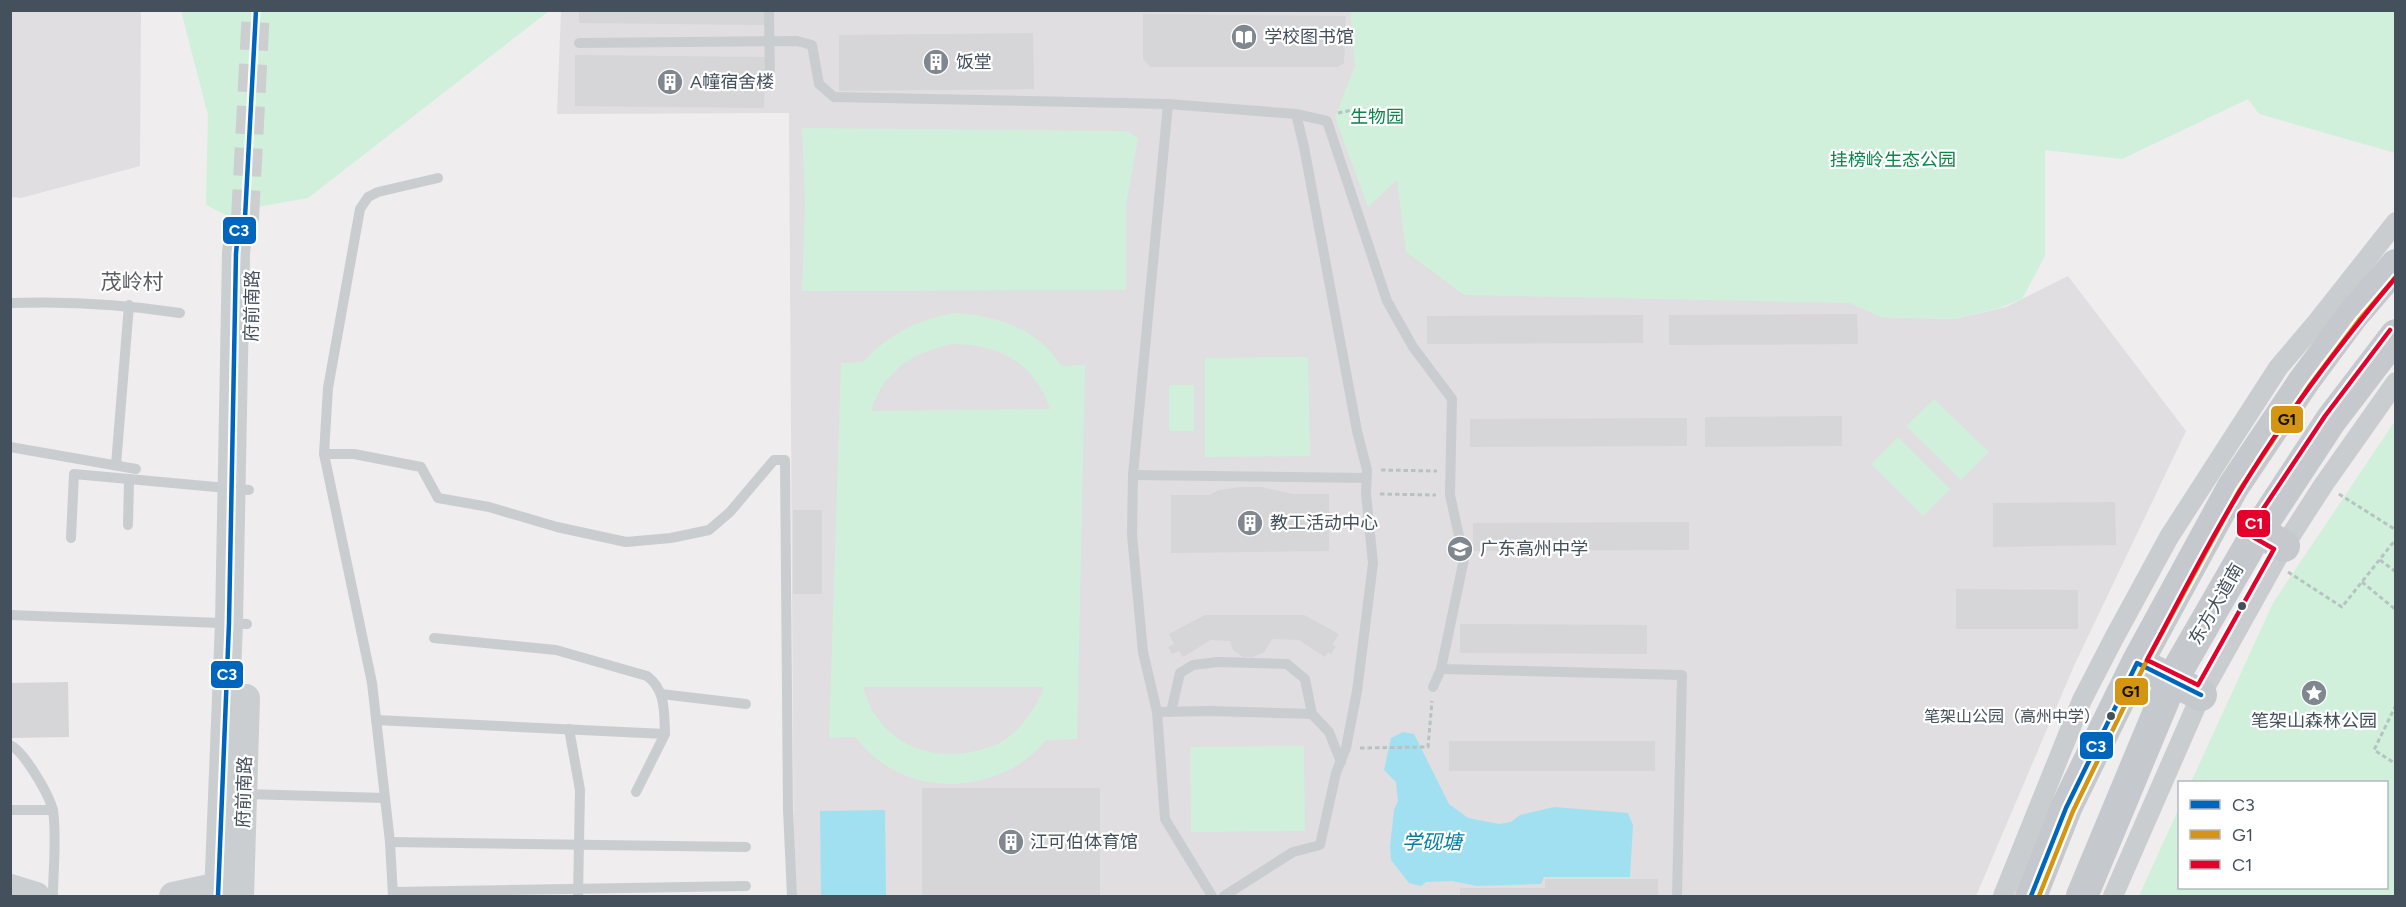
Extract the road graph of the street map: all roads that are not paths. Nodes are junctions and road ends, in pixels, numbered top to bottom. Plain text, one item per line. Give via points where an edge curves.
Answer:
1 (769, 10) edge
2 (769, 42) junction
3 (579, 43) dead end
4 (770, 80) dead end
5 (1168, 104) junction
6 (1296, 114) junction
7 (438, 178) dead end
8 (2396, 222) edge
9 (2396, 264) edge
10 (10, 303) edge
11 (129, 305) junction
12 (180, 313) dead end
13 (2396, 335) edge
14 (2396, 382) edge
15 (10, 447) edge
16 (324, 454) junction
17 (116, 465) junction
18 (136, 469) dead end
19 (1366, 474) junction
20 (1133, 475) junction
21 (129, 480) junction
22 (240, 490) junction
23 (128, 525) dead end
24 (71, 538) dead end
25 (2271, 539) junction
26 (10, 615) edge
27 (238, 624) junction
28 (434, 638) dead end
29 (2137, 663) junction
30 (1441, 669) junction
31 (2172, 680) junction
32 (1433, 687) road end
33 (661, 694) junction
34 (2201, 695) junction
35 (746, 704) dead end
36 (1157, 712) junction
37 (1171, 712) junction
38 (1312, 714) junction
39 (376, 720) junction
40 (569, 729) junction
41 (665, 734) junction
42 (10, 745) edge
43 (1341, 762) junction
44 (636, 792) dead end
45 (234, 793) junction
46 (385, 798) junction
47 (10, 810) edge
48 (53, 810) junction
49 (390, 842) junction
50 (579, 846) junction
51 (746, 847) dead end
52 (746, 886) dead end
53 (10, 888) edge
54 (230, 891) edge
55 (688, 891) edge
56 (578, 893) edge
57 (393, 894) edge
58 (36, 897) edge
59 (53, 897) edge
60 (174, 897) edge
61 (792, 897) edge
62 (1212, 897) edge
63 (1224, 897) edge
64 (1677, 897) edge
65 (2003, 897) edge
66 (2031, 897) edge
67 (2082, 897) edge
68 (2113, 897) edge

1 - 2 lane
2 - 3 lane
2 - 4 lane
2 - 5 lane via 812,45 819,84 834,97
5 - 6 lane
5 - 20 lane
6 - 19 lane
6 - 30 lane via 1327,121 1387,301 1413,347 1452,399 1450,495 1464,559
7 - 16 lane via 378,192 368,197 360,209 328,388
8 - 65 street via 2278,368 2169,537 2082,700
9 - 29 main road via 2304,381 2233,487
10 - 11 lane
11 - 12 lane
11 - 17 lane
13 - 25 main road, 东方大道南 via 2331,420
14 - 25 street via 2324,484
15 - 17 lane
16 - 39 lane via 372,683
16 - 61 lane via 354,454 421,466 438,498 626,542 709,530 730,512 774,460 785,460
17 - 18 lane
19 - 20 lane
19 - 43 lane via 1372,563 1357,691
20 - 36 lane via 1131,535 1143,652
21 - 22 lane
21 - 23 lane
21 - 24 lane via 74,474
22 - 22 main road, 府前南路 via 253,255 245,218 236,253
22 - 27 main road, 府前南路
25 - 31 main road, 东方大道南
25 - 34 street
26 - 27 lane
27 - 45 main road, 府前南路
28 - 33 lane via 556,650 647,676 657,683
29 - 31 main road
29 - 66 main road via 2066,808
30 - 32 lane
30 - 64 lane via 1682,675
31 - 34 main road
31 - 67 main road, 东方大道南
33 - 35 lane
33 - 41 lane
34 - 68 street
36 - 37 lane
36 - 62 lane via 1165,819
37 - 38 lane
37 - 38 lane via 1180,672 1193,665 1230,663 1287,664 1305,679
38 - 43 lane via 1329,732
39 - 40 lane
39 - 46 lane
40 - 41 lane
40 - 50 lane via 580,790
41 - 44 lane
42 - 48 lane via 22,752
43 - 63 lane via 1320,845 1293,852
45 - 46 lane
45 - 54 main road, 府前南路
46 - 49 lane
47 - 48 lane
48 - 59 lane
49 - 50 lane
49 - 57 lane
50 - 51 lane
50 - 56 lane
52 - 55 lane
53 - 58 main road
54 - 60 main road
55 - 56 lane
56 - 57 lane

